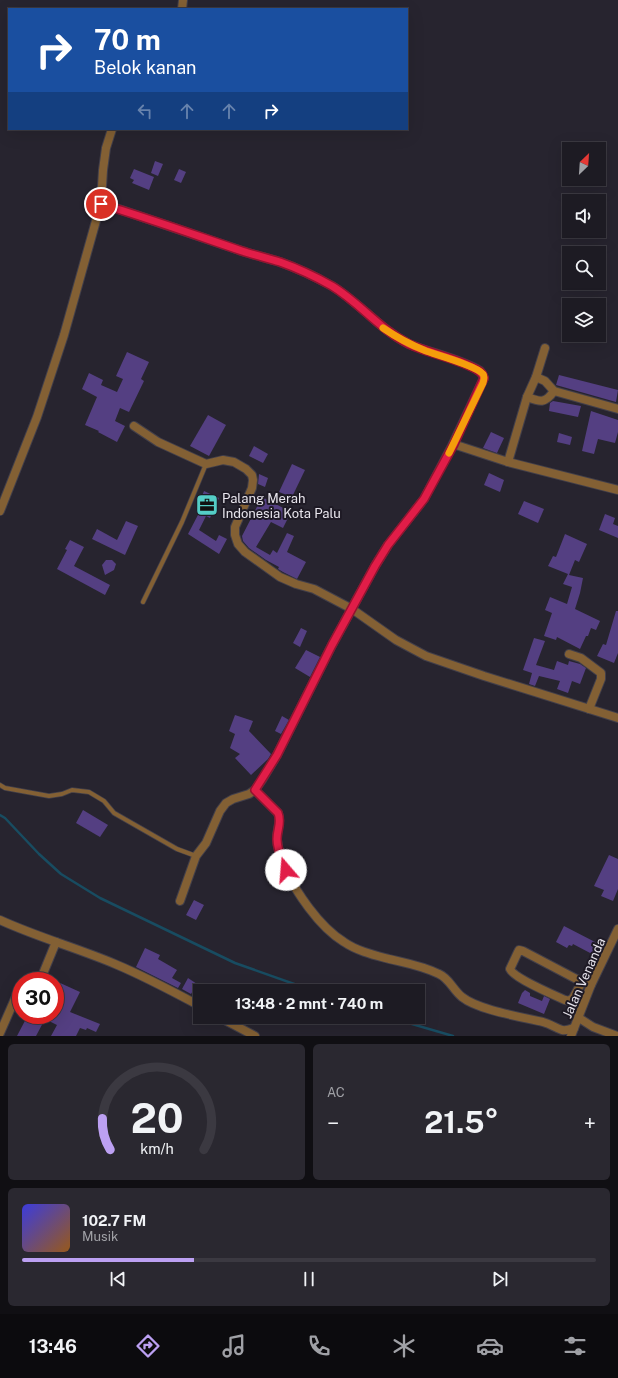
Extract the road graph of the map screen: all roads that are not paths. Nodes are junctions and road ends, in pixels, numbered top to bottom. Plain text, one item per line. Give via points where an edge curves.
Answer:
1 (112, 130) edge
2 (101, 204) junction
3 (545, 348) dead end
4 (536, 377) junction
5 (554, 391) junction
6 (527, 397) junction
7 (618, 409) edge
8 (134, 426) dead end
9 (454, 444) junction
10 (508, 462) junction
11 (206, 464) junction
12 (618, 490) edge
13 (0, 511) edge
14 (143, 602) dead end
15 (352, 609) junction
16 (569, 654) dead end
17 (589, 709) junction
18 (618, 718) edge
19 (0, 785) edge
20 (255, 790) junction
21 (196, 856) junction
22 (180, 901) dead end
23 (0, 920) edge
24 (618, 929) edge
25 (56, 942) junction
26 (44, 972) edge
27 (582, 982) junction
28 (592, 985) junction
29 (193, 1002) edge
30 (12, 1006) edge
31 (579, 1018) junction
32 (232, 1024) edge
33 (573, 1032) edge
34 (0, 1034) edge
35 (255, 1036) edge
36 (617, 1036) edge

1 - 2 street via 106,148
2 - 9 street via 304,272 332,286 397,337 479,371 483,374 483,383
2 - 13 street via 48,384
3 - 4 street
4 - 5 street via 545,381
4 - 6 street
5 - 6 street via 545,401
5 - 7 street
6 - 10 street
8 - 11 street via 158,442
9 - 10 street
9 - 15 street via 424,499 378,560
10 - 12 street
11 - 14 lane via 182,522
11 - 15 street via 223,460 234,462 252,475 252,488 234,535 245,552 280,576 314,589
15 - 17 street via 396,640 426,656
15 - 20 street via 277,755
16 - 17 street via 581,658 601,673
17 - 18 street
19 - 21 lane via 49,796 72,790 89,792 104,801 114,812 177,849
20 - 21 street via 226,803 206,843
20 - 33 street via 280,818 277,838 286,870 309,908 344,942 362,951 440,974 470,1002
21 - 22 street
23 - 25 street
24 - 28 street, Jalan Venanda
25 - 26 street
25 - 29 street via 101,958
27 - 27 street via 519,950 510,969 519,977 569,1001
27 - 28 street
28 - 31 street, Jalan Venanda
30 - 34 street
31 - 33 street, Jalan Venanda
31 - 36 street via 593,1027
32 - 35 street

